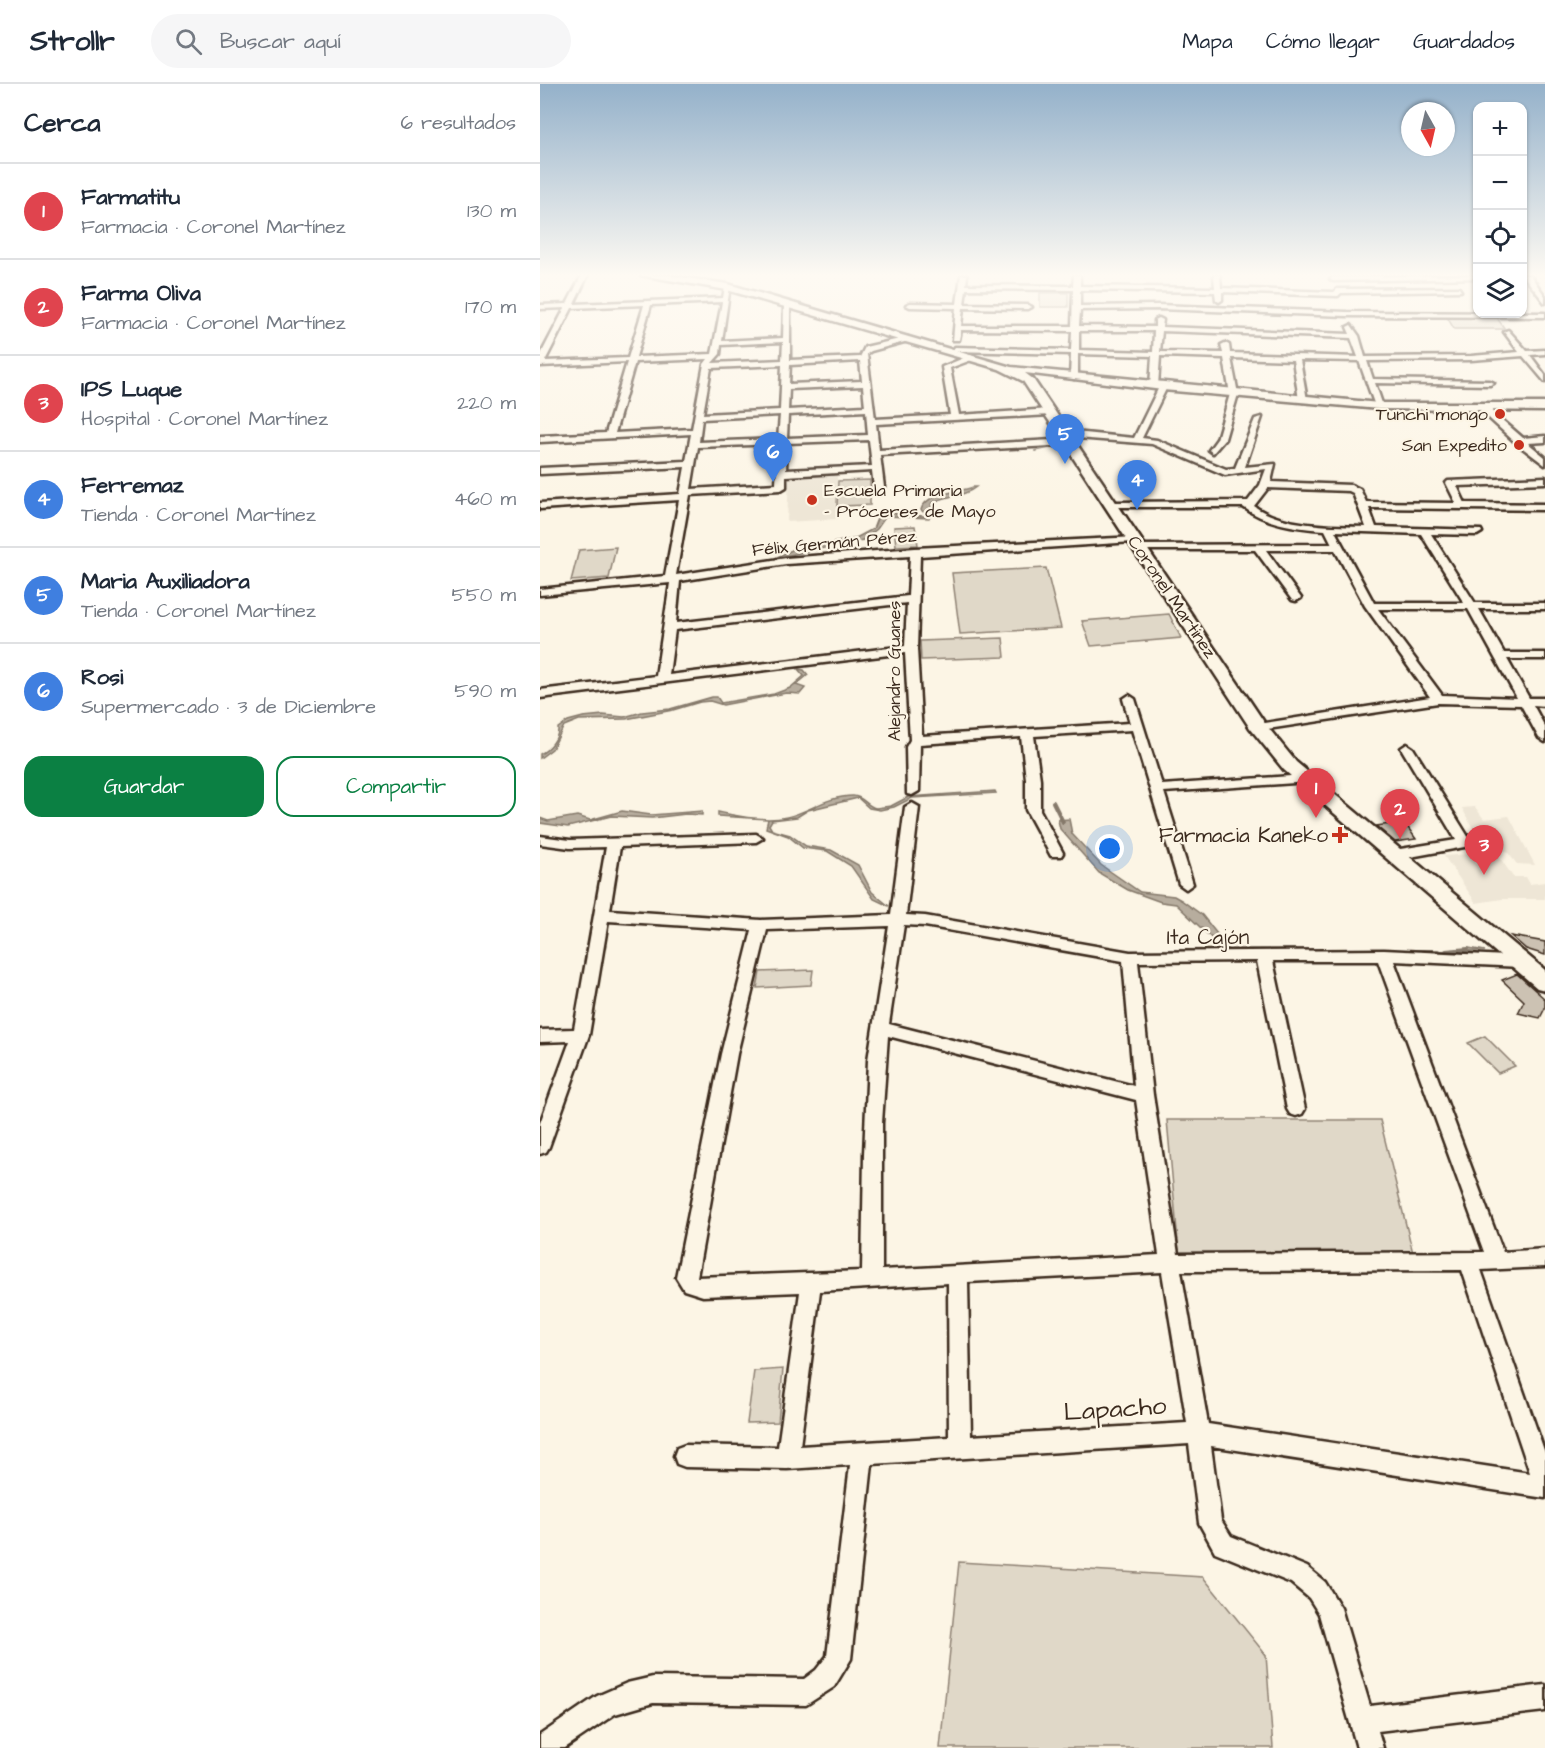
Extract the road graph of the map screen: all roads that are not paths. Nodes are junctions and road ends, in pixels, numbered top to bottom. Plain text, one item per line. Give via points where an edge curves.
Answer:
1 (1157, 352) edge
2 (634, 353) edge
3 (716, 353) edge
4 (786, 353) edge
5 (864, 353) edge
6 (959, 353) edge
7 (1074, 353) edge
8 (1180, 353) edge
9 (1360, 353) edge
10 (1541, 353) edge
11 (1226, 354) junction
12 (1525, 355) junction
13 (971, 357) junction
14 (1296, 357) junction
15 (864, 359) junction
16 (1362, 359) junction
17 (632, 360) junction
18 (712, 362) junction
19 (786, 363) junction
20 (540, 364) edge
21 (1003, 367) junction
22 (1019, 373) junction
23 (1058, 375) junction
24 (1074, 377) junction
25 (1544, 379) edge
26 (1370, 381) junction
27 (867, 383) junction
28 (1490, 383) dead end
29 (1158, 386) junction
30 (785, 387) junction
31 (1234, 394) junction
32 (1303, 400) junction
33 (1379, 406) junction
34 (1545, 407) edge
35 (870, 408) junction
36 (1483, 408) junction
37 (1051, 412) junction
38 (784, 413) junction
39 (703, 417) junction
40 (955, 417) junction
41 (1259, 419) dead end
42 (872, 422) junction
43 (697, 431) junction
44 (610, 435) junction
45 (874, 437) junction
46 (1067, 438) junction
47 (540, 439) edge
48 (1545, 439) edge
49 (1137, 440) junction
50 (783, 441) junction
51 (1518, 441) junction
52 (699, 445) junction
53 (1213, 450) dead end
54 (875, 453) junction
55 (1545, 462) edge
56 (696, 466) junction
57 (877, 468) junction
58 (1239, 470) junction
59 (540, 471) edge
60 (782, 473) junction
61 (698, 480) dead end
62 (1545, 480) edge
63 (1265, 485) junction
64 (879, 487) dead end
65 (689, 494) junction
66 (1113, 505) junction
67 (1246, 505) junction
68 (1363, 505) junction
69 (540, 506) edge
70 (1545, 507) edge
71 (1460, 516) junction
72 (1329, 529) junction
73 (1372, 529) junction
74 (1424, 531) junction
75 (1477, 532) dead end
76 (1137, 544) junction
77 (1257, 546) junction
78 (1338, 547) junction
79 (915, 551) junction
80 (670, 579) junction
81 (540, 592) edge
82 (1296, 598) dead end
83 (912, 599) junction
84 (1370, 606) junction
85 (1472, 606) junction
86 (1545, 606) edge
87 (670, 627) junction
88 (911, 649) junction
89 (1499, 656) junction
90 (1545, 656) edge
91 (662, 679) junction
92 (540, 694) edge
93 (1129, 699) dead end
94 (1438, 699) junction
95 (1523, 701) junction
96 (1545, 702) edge
97 (1137, 726) junction
98 (1259, 728) junction
99 (1027, 733) junction
100 (1545, 738) edge
101 (916, 740) junction
102 (1407, 748) dead end
103 (1304, 779) junction
104 (1156, 789) junction
105 (756, 838) dead end
106 (540, 840) edge
107 (614, 842) junction
108 (1056, 854) dead end
109 (1394, 855) junction
110 (1186, 884) dead end
111 (601, 915) junction
112 (899, 920) junction
113 (761, 925) junction
114 (1513, 955) junction
115 (1384, 956) junction
116 (1130, 957) junction
117 (1263, 958) junction
118 (1545, 964) edge
119 (1545, 982) edge
120 (880, 1028) junction
121 (580, 1035) junction
122 (540, 1036) edge
123 (1144, 1095) junction
124 (1296, 1109) dead end
125 (540, 1147) edge
126 (1545, 1258) edge
127 (1497, 1262) junction
128 (1170, 1263) junction
129 (1469, 1263) junction
130 (958, 1274) junction
131 (872, 1280) junction
132 (811, 1284) junction
133 (1198, 1433) junction
134 (960, 1449) junction
135 (862, 1454) junction
136 (685, 1456) dead end
137 (787, 1458) junction
138 (1545, 1486) edge
139 (1545, 1698) edge
140 (1360, 1720) junction
141 (543, 1748) edge
142 (1370, 1748) edge

1 - 29 street
2 - 17 street
3 - 18 street
4 - 19 street
5 - 15 street
6 - 13 main road, Coronel Martínez
7 - 24 street
8 - 11 street
9 - 16 street
10 - 12 street
11 - 14 street
11 - 31 street
12 - 16 street
12 - 25 street
13 - 21 main road, Coronel Martínez
13 - 40 street via 946,367
14 - 16 street
14 - 32 street
15 - 19 street
15 - 27 street
16 - 26 street
17 - 18 street
17 - 20 street
17 - 44 street
18 - 19 street
18 - 39 street
19 - 30 street
21 - 22 main road, Coronel Martínez
21 - 23 main road
22 - 23 main road
22 - 37 main road, Coronel Martínez via 1035,387
23 - 24 main road
24 - 29 main road
26 - 28 street
26 - 33 street
27 - 30 street
27 - 35 street
29 - 31 main road
29 - 49 street
30 - 38 street
31 - 32 main road
31 - 53 street via 1221,440
32 - 33 main road
33 - 36 main road
34 - 36 main road
35 - 38 street
35 - 42 street
36 - 51 street
37 - 40 street
37 - 46 main road, Coronel Martínez
38 - 39 street
38 - 50 street
39 - 43 street
39 - 52 street
40 - 42 street
41 - 58 street
42 - 45 street
43 - 44 street
43 - 52 street
44 - 47 street
45 - 50 street
45 - 54 street
46 - 49 street
46 - 54 street
46 - 66 main road, Coronel Martínez
48 - 51 street
49 - 58 street via 1154,442 1222,471
50 - 52 street
50 - 60 street
51 - 55 street
52 - 56 street
54 - 57 street
56 - 59 street
56 - 65 street
57 - 60 street
57 - 64 street
58 - 63 street via 1272,466
60 - 65 street via 781,487
61 - 65 street
62 - 71 street via 1453,482 1450,485
63 - 67 street
63 - 68 street via 1351,488 1357,491
65 - 69 street
65 - 80 street
66 - 67 street
66 - 76 main road, Coronel Martínez
67 - 72 street via 1260,516
68 - 71 street
68 - 73 street
70 - 71 street
71 - 74 street
71 - 75 street
72 - 73 street
72 - 78 street
73 - 74 street
74 - 85 street
76 - 77 street, Félix Germán Pérez
76 - 79 street, Félix Germán Pérez
76 - 98 main road, Coronel Martínez
77 - 78 street, Félix Germán Pérez
77 - 82 street
78 - 84 street
79 - 80 street, Félix Germán Pérez via 786,561
79 - 83 street, Alejandro Guanes
80 - 81 street, Félix Germán Pérez
80 - 87 street via 676,582
83 - 87 street
83 - 88 street, Alejandro Guanes
84 - 85 street
84 - 94 street
85 - 86 street
85 - 89 street
87 - 91 street
88 - 91 street
88 - 101 street, Alejandro Guanes
89 - 90 street
89 - 95 street
91 - 92 street
93 - 97 street
94 - 95 street
94 - 98 street
95 - 96 street
95 - 100 street
97 - 99 street
97 - 104 street
98 - 103 main road, Coronel Martínez
99 - 101 street
99 - 108 street via 1033,810
101 - 112 street, Alejandro Guanes via 912,747 910,856
102 - 109 street via 1465,843
103 - 104 street
103 - 109 main road, Coronel Martínez
104 - 110 street
105 - 107 street
106 - 107 street via 570,844
107 - 111 street
109 - 114 main road, Coronel Martínez
111 - 113 street, Ita Cajón
111 - 121 street
112 - 113 street, Ita Cajón
112 - 116 street, Ita Cajón via 952,924
112 - 120 street, Alejandro Guanes
113 - 132 street via 727,1065 686,1277 691,1284 704,1287
114 - 115 street, Ita Cajón
114 - 118 main road
114 - 119 main road, Coronel Martínez
115 - 117 street, Ita Cajón
115 - 127 street
116 - 117 street, Ita Cajón
116 - 123 street
117 - 124 street
120 - 123 street
120 - 131 street, Alejandro Guanes via 873,1112
121 - 122 street
121 - 125 street
123 - 128 street
126 - 127 street
127 - 129 street
128 - 129 street
128 - 130 street
128 - 133 street
129 - 138 street
130 - 131 street
130 - 134 street
131 - 132 street
132 - 137 street
133 - 134 street, Lapacho
133 - 138 street, Lapacho
133 - 140 street via 1210,1523 1217,1537 1236,1550 1299,1575 1317,1590 1329,1608
134 - 135 street, Lapacho
135 - 137 street, Lapacho
135 - 141 street via 839,1659 820,1685 806,1692 653,1690 587,1716
136 - 137 street, Lapacho
139 - 140 street
140 - 142 street

